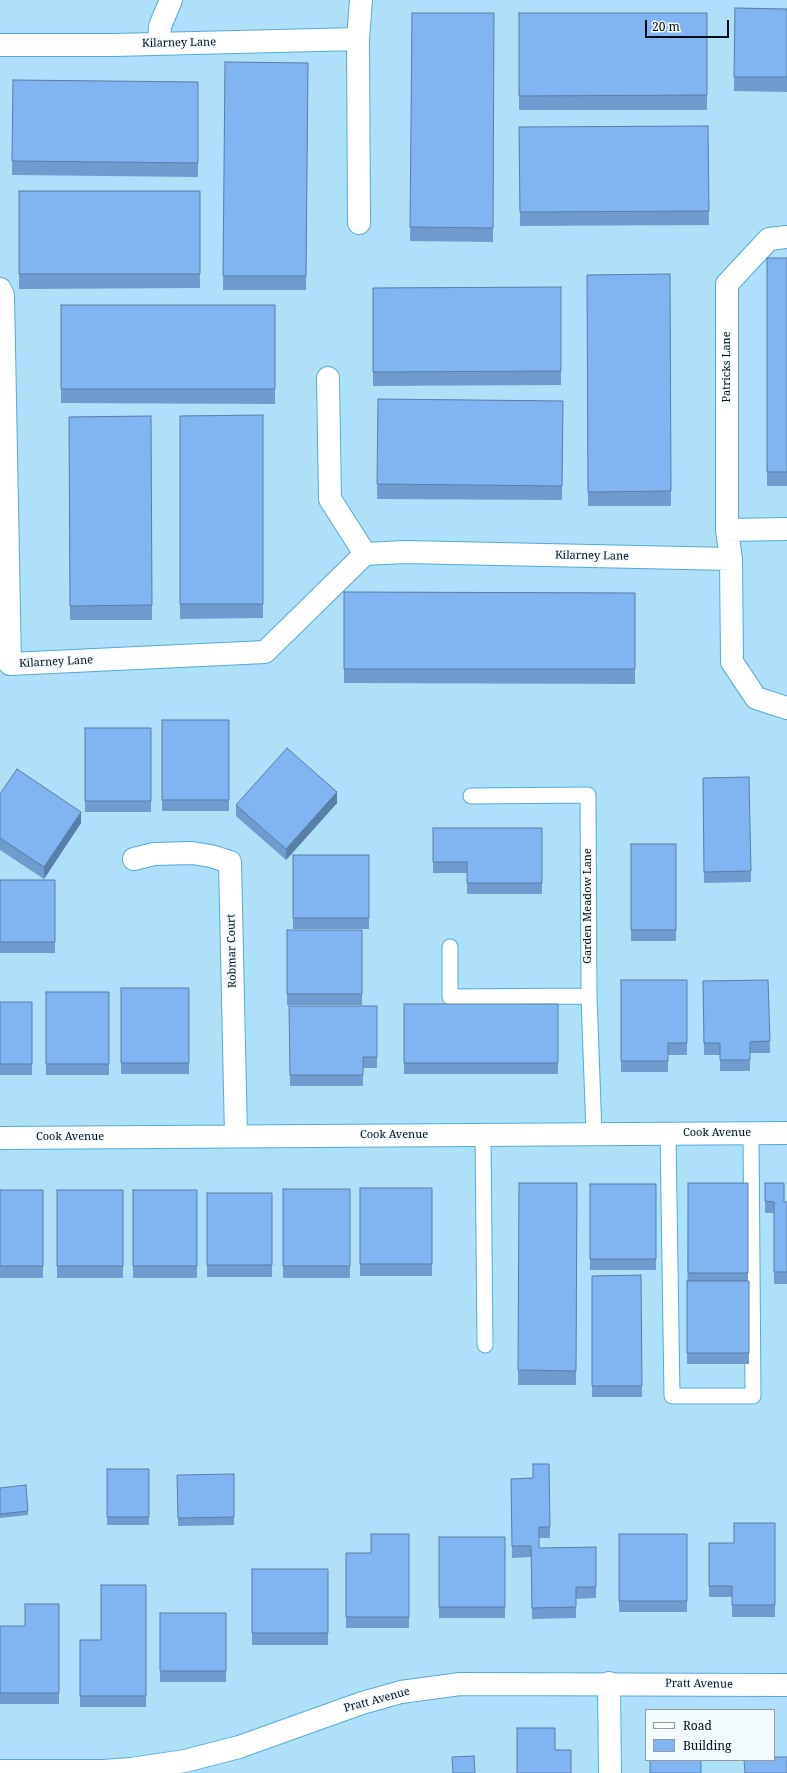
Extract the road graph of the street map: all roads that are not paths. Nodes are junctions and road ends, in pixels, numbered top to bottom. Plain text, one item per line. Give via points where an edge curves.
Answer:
1 (171, 0) edge
2 (361, 0) edge
3 (358, 39) junction
4 (159, 43) junction
5 (0, 45) edge
6 (359, 223) dead end
7 (787, 237) edge
8 (0, 289) edge
9 (328, 378) dead end
10 (787, 529) edge
11 (728, 530) junction
12 (365, 554) junction
13 (732, 559) junction
14 (787, 708) edge
15 (471, 796) dead end
16 (134, 859) dead end
17 (450, 947) dead end
18 (589, 996) junction
19 (750, 1133) junction
20 (787, 1133) edge
21 (483, 1134) junction
22 (594, 1134) junction
23 (668, 1134) junction
24 (236, 1136) junction
25 (0, 1138) edge
26 (485, 1345) dead end
27 (609, 1683) junction
28 (787, 1685) edge
29 (0, 1771) edge
30 (610, 1773) edge

1 - 4 street via 160,26
2 - 3 street
3 - 4 street, Kilarney Lane
3 - 6 street
4 - 5 street, Kilarney Lane
7 - 11 street, Patricks Lane via 769,239 727,284
8 - 12 street, Kilarney Lane via 3,295 10,664 265,652
9 - 12 street via 330,498
10 - 11 street
11 - 13 street
12 - 13 street, Kilarney Lane via 405,552
13 - 14 street via 732,662 756,698
15 - 18 lane, Garden Meadow Lane via 588,795
16 - 24 street, Robmar Court via 154,854 192,853 230,862
17 - 18 lane via 450,998
18 - 22 lane, Garden Meadow Lane
19 - 20 street, Cook Avenue
19 - 23 street, Cook Avenue
19 - 23 lane via 753,1396 672,1396
21 - 22 street, Cook Avenue
21 - 24 street, Cook Avenue
21 - 26 lane
22 - 23 street, Cook Avenue
24 - 25 street, Cook Avenue
27 - 28 street, Pratt Avenue
27 - 29 street, Pratt Avenue via 460,1684 401,1692 239,1746 185,1761 103,1771
27 - 30 street

